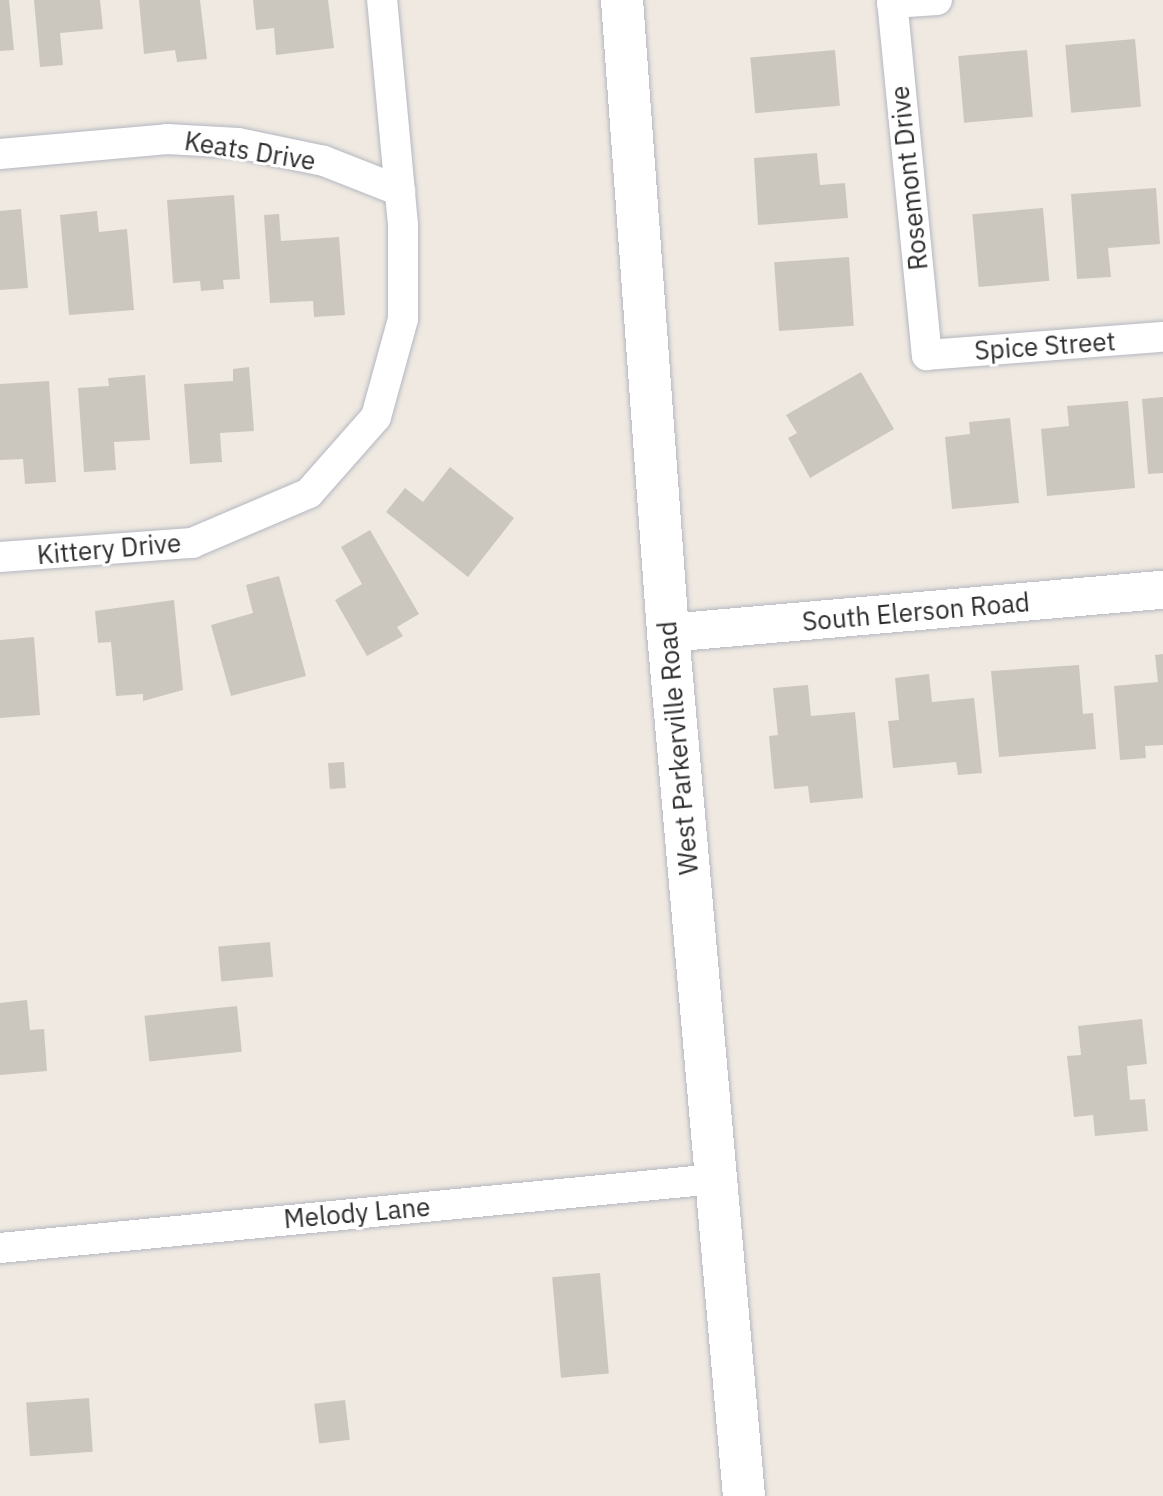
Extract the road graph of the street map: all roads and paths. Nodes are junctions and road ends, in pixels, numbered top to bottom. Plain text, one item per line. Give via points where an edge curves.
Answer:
1 (382, 0) edge
2 (622, 0) edge
3 (937, 0) edge
4 (892, 2) edge
5 (0, 154) edge
6 (400, 191) junction
7 (1163, 337) edge
8 (927, 355) joint
9 (0, 557) edge
10 (1163, 590) edge
11 (668, 633) junction
12 (715, 1179) junction
13 (0, 1248) edge
14 (744, 1496) edge

1 - 6 street, Kittery Drive
2 - 11 main road, West Parkerville Road
3 - 4 street
4 - 8 street, Rosemont Drive
5 - 6 street, Keats Drive via 167,139 238,143 324,161
6 - 9 street, Kittery Drive via 403,319 376,417 309,493 192,543
7 - 8 street, Spice Street
10 - 11 street, South Elerson Road
11 - 12 main road, West Parkerville Road
12 - 13 street, Melody Lane
12 - 14 main road, West Parkerville Road

